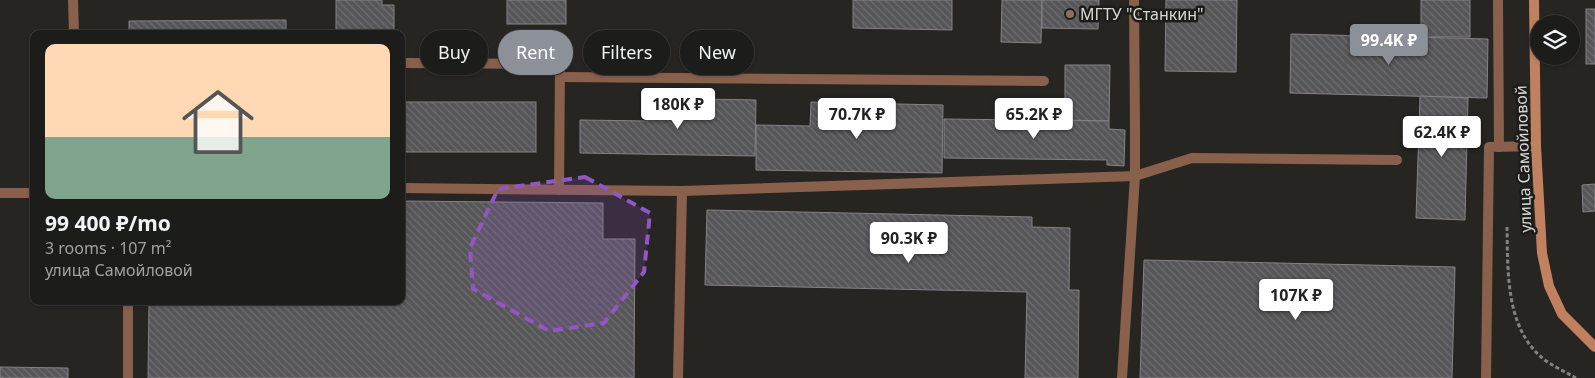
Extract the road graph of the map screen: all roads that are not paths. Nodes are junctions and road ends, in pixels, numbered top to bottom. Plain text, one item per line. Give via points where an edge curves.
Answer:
1 (73, 0) edge
2 (1134, 0) edge
3 (1498, 0) edge
4 (1534, 0) edge
5 (74, 30) edge
6 (406, 64) dead end
7 (560, 77) junction
8 (1044, 81) dead end
9 (1536, 146) junction
10 (1499, 148) junction
11 (1397, 160) dead end
12 (1135, 176) junction
13 (405, 188) edge
14 (559, 190) junction
15 (682, 191) junction
16 (0, 193) edge
17 (30, 193) edge
18 (128, 305) edge
19 (1595, 347) edge
20 (128, 378) edge
21 (678, 378) edge
22 (1122, 378) edge
23 (1486, 378) edge

1 - 5 street
2 - 12 street
3 - 10 street
4 - 9 main road, улица Самойловой
6 - 7 street via 560,64
7 - 8 street
7 - 14 street
9 - 10 street
9 - 19 main road, улица Самойловой via 1542,253 1549,286 1562,314
10 - 23 street via 1490,147
11 - 12 street via 1192,158
12 - 15 street
12 - 22 street
13 - 14 street
14 - 15 street
15 - 21 street
16 - 17 street
18 - 20 street

